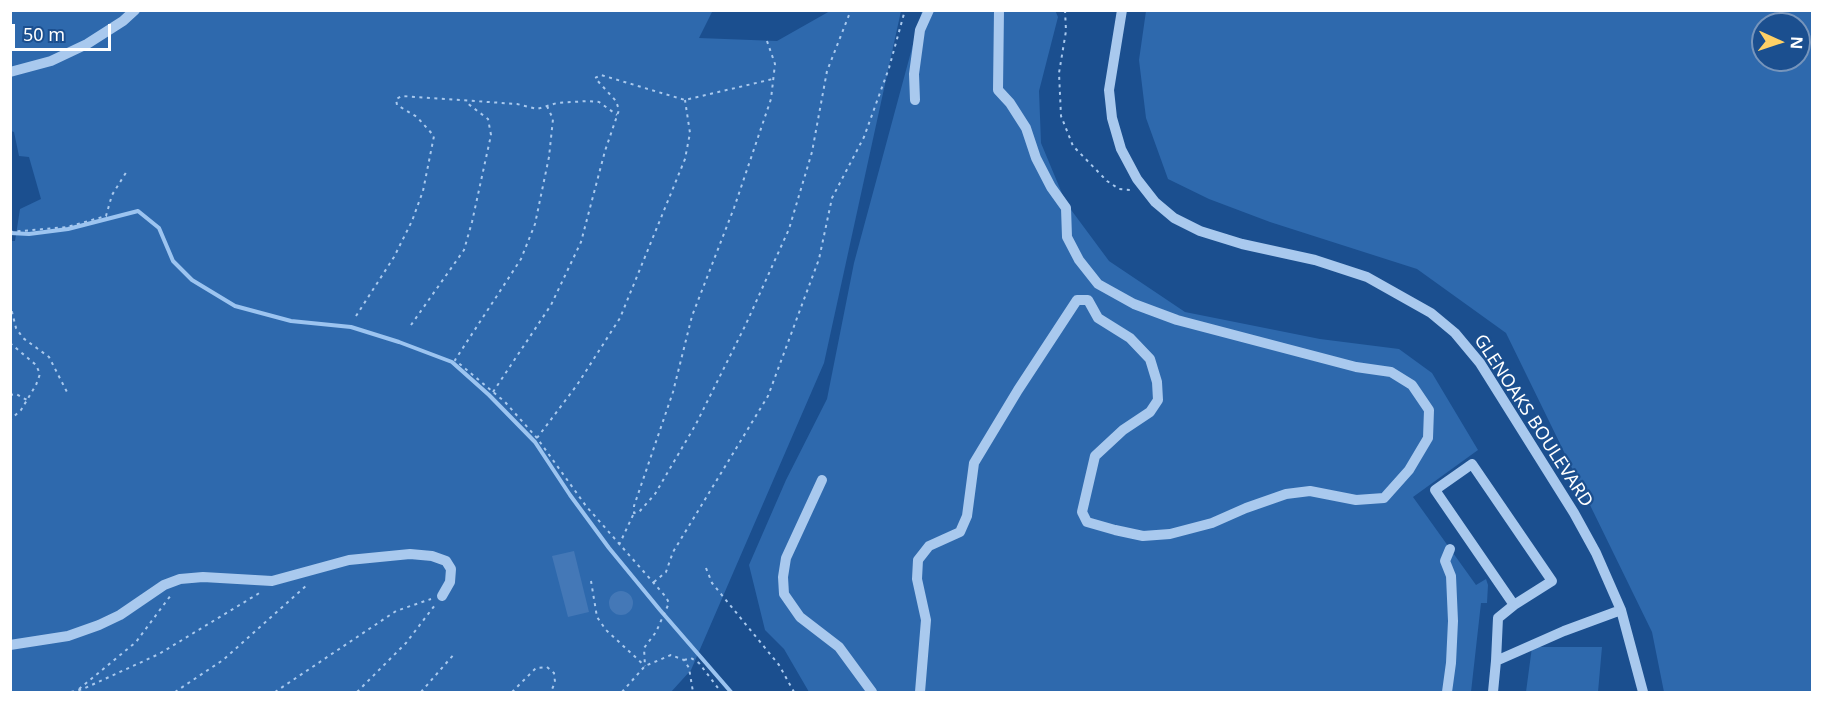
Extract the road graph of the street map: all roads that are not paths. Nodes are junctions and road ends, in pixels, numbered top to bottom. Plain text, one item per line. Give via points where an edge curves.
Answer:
1 (135, 10) edge
2 (929, 10) edge
3 (999, 10) edge
4 (1122, 10) edge
5 (10, 72) edge
6 (915, 100) dead end
7 (822, 480) dead end
8 (1450, 549) dead end
9 (442, 596) road end
10 (1514, 605) junction
11 (1621, 610) junction
12 (10, 645) edge
13 (1496, 661) junction
14 (872, 693) edge
15 (920, 693) edge
16 (1447, 693) edge
17 (1493, 693) edge
18 (1643, 693) edge

1 - 5 street via 87,44 51,61
2 - 6 street via 920,30
3 - 15 street via 998,90 1026,128 1036,158 1066,208 1067,237 1078,260 1098,284 1177,321 1356,367 1391,372 1412,385 1429,410 1428,438 1409,470 1384,498 1356,500 1310,491 1286,494 1212,523 1170,534 1143,536 1087,522 1082,512 1095,456 1150,412 1158,400 1150,359 1130,338 1098,318 1088,300 1077,300 974,463 968,516 960,532 929,546 918,560 917,579 926,620
4 - 11 street, GLENOAKS BOULEVARD via 1109,90 1112,118 1121,150 1155,202 1174,218 1200,231 1367,276 1431,313 1455,333 1480,363 1574,513
7 - 14 street via 786,558 784,594 800,617 838,647
8 - 16 street via 1445,561 1451,576 1453,621
9 - 12 street via 450,582 451,569 446,561 432,556 377,556 272,581 183,579 164,585 99,625 68,636
10 - 10 street via 1436,490 1472,464 1552,581
10 - 13 street via 1498,618
11 - 13 street
11 - 18 street, GLENOAKS BOULEVARD
13 - 17 street

